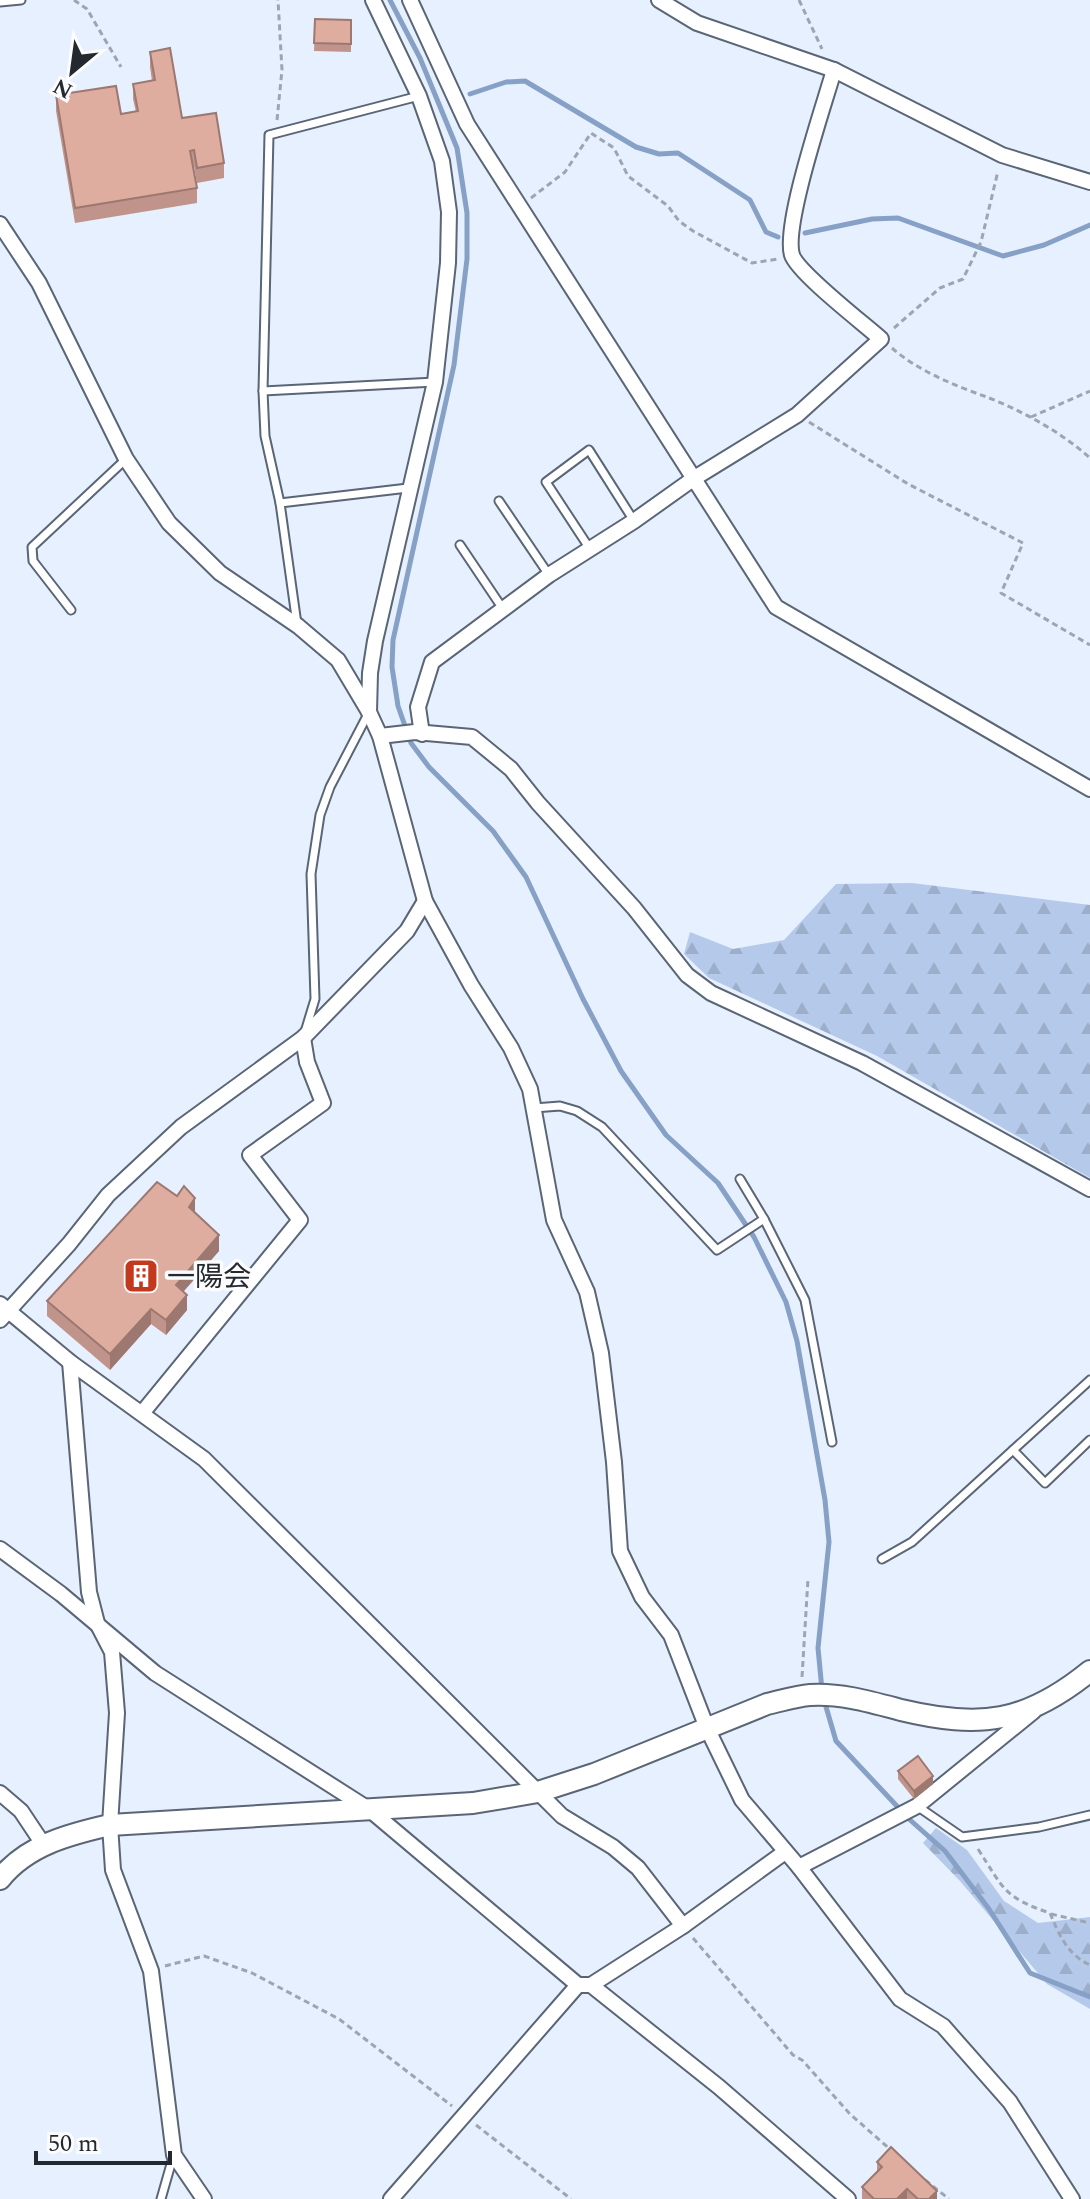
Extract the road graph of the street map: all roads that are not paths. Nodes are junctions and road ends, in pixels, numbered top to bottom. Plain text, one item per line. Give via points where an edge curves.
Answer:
1 (21, 0) edge
2 (373, 0) edge
3 (410, 0) edge
4 (659, 0) edge
5 (0, 2) edge
6 (834, 70) junction
7 (419, 96) junction
8 (1090, 182) edge
9 (3, 234) edge
10 (435, 382) junction
11 (263, 391) junction
12 (126, 459) junction
13 (693, 479) junction
14 (408, 488) junction
15 (499, 501) dead end
16 (280, 503) junction
17 (634, 521) junction
18 (460, 545) dead end
19 (590, 549) junction
20 (549, 575) junction
21 (503, 609) junction
22 (71, 610) dead end
23 (298, 626) junction
24 (369, 712) junction
25 (418, 733) junction
26 (380, 736) junction
27 (1090, 789) edge
28 (425, 901) junction
29 (303, 1038) junction
30 (534, 1108) junction
31 (740, 1179) dead end
32 (1090, 1189) edge
33 (760, 1221) junction
34 (3, 1312) edge
35 (70, 1362) junction
36 (1090, 1380) edge
37 (143, 1412) junction
38 (1090, 1440) edge
39 (832, 1442) dead end
40 (1013, 1450) junction
41 (0, 1549) edge
42 (882, 1559) dead end
43 (97, 1623) junction
44 (1088, 1676) edge
45 (1040, 1706) junction
46 (707, 1728) junction
47 (538, 1792) junction
48 (0, 1793) edge
49 (912, 1808) junction
50 (370, 1810) junction
51 (1090, 1815) edge
52 (110, 1825) junction
53 (43, 1844) junction
54 (785, 1852) junction
55 (799, 1867) junction
56 (0, 1879) edge
57 (683, 1926) junction
58 (585, 1985) junction
59 (174, 2155) junction
60 (161, 2199) edge
61 (204, 2199) edge
62 (391, 2199) edge
63 (848, 2199) edge
64 (1072, 2199) edge

1 - 5 lane
2 - 7 street
3 - 13 street via 467,124
4 - 6 street via 697,23
6 - 8 street via 1002,155
6 - 13 street via 791,224 793,256 881,339 797,415
7 - 10 street via 442,161 449,212
7 - 11 lane via 269,135
9 - 12 street via 39,283
10 - 11 lane
10 - 14 street
11 - 16 lane via 265,436
12 - 22 lane via 32,547 33,561
12 - 23 street via 169,523 200,555
13 - 17 street
13 - 27 street via 776,607
14 - 16 lane
14 - 24 street via 375,641
15 - 20 lane
16 - 23 lane
17 - 19 street
17 - 19 lane via 589,450 546,482
18 - 21 lane
19 - 20 street
20 - 21 street
21 - 25 street via 432,662 418,707
23 - 24 street via 338,660
24 - 26 street
24 - 29 lane via 320,815 311,874 315,999
25 - 26 street
25 - 32 street via 472,737 511,769 687,975 711,993 862,1063
26 - 28 street
28 - 29 street via 407,931
28 - 30 street via 511,1048
29 - 34 street via 181,1127 108,1195
29 - 37 street via 323,1103 250,1155 300,1220
30 - 33 lane via 569,1108 602,1127 717,1250
30 - 46 street via 554,1220 587,1292 601,1353 620,1551 642,1597 671,1635
31 - 33 lane
33 - 39 lane via 805,1300
34 - 35 street
35 - 37 street
35 - 43 street via 89,1592
36 - 40 lane
37 - 47 street via 204,1459
38 - 40 lane via 1045,1483
40 - 42 lane via 912,1542
41 - 43 street
43 - 50 street via 155,1673
43 - 52 street via 112,1652 117,1713
44 - 45 street
45 - 46 street via 962,1721 834,1696 805,1696 767,1704
45 - 49 street
46 - 47 street
46 - 54 street via 742,1800
47 - 50 street via 473,1803
47 - 57 street via 562,1816 638,1868
48 - 53 street via 21,1811
49 - 51 lane via 962,1837
49 - 55 street
50 - 52 street
50 - 58 street
52 - 53 street
52 - 59 street via 113,1870 151,1971
53 - 56 street
54 - 55 street
54 - 57 street
55 - 64 street via 900,1999 943,2026 1010,2102
57 - 58 street
58 - 62 street
58 - 63 street via 719,2087
59 - 60 lane
59 - 61 street

